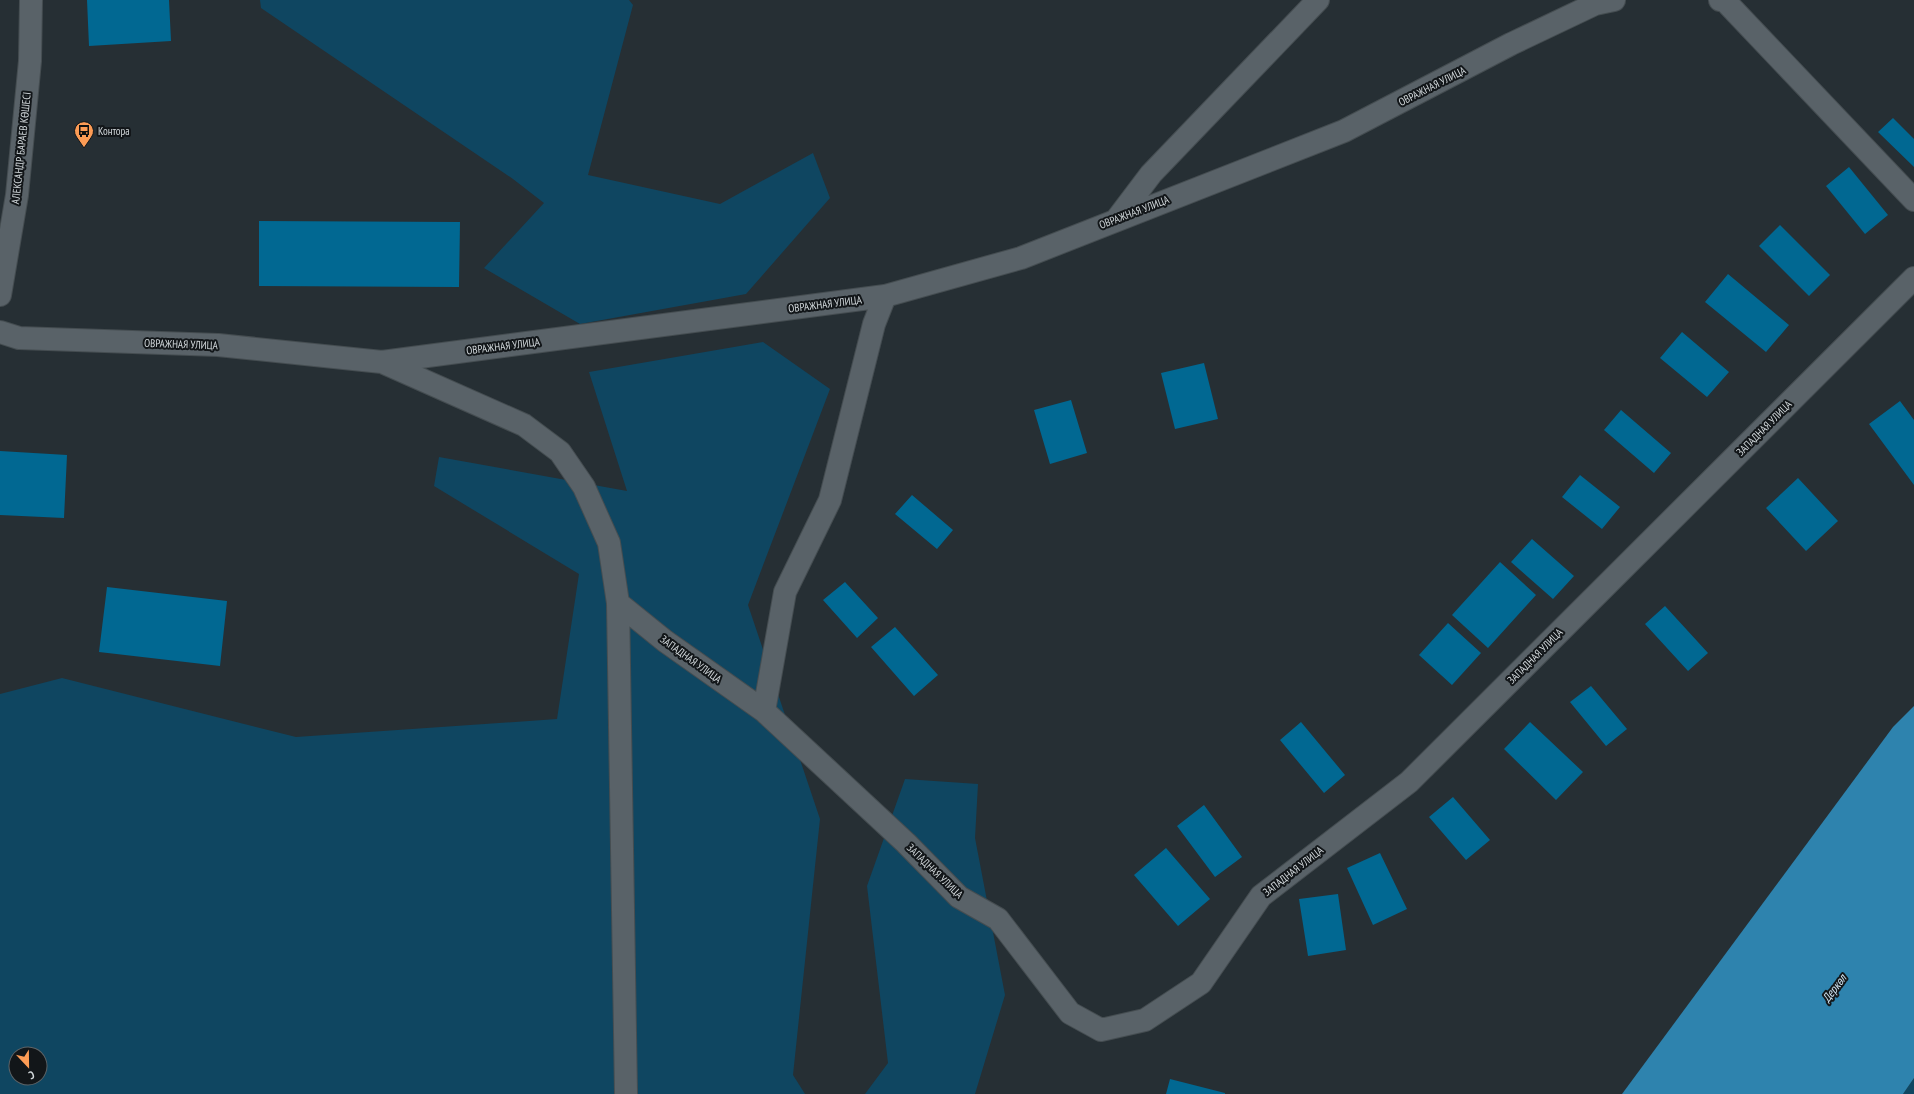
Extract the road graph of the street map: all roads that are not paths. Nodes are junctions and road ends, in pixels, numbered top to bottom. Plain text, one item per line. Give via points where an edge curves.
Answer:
1 (31, 0) edge
2 (1318, 0) edge
3 (1720, 0) edge
4 (1601, 1) edge
5 (1914, 200) edge
6 (1117, 219) junction
7 (1914, 278) edge
8 (0, 295) edge
9 (885, 296) junction
10 (0, 332) edge
11 (382, 362) junction
12 (618, 603) junction
13 (764, 711) junction
14 (626, 1094) edge

1 - 8 street, АЛЕКСАНДР БАРАЕВ КӨШЕСІ via 30,61 21,156
2 - 6 street via 1151,174
3 - 5 street via 1725,1
4 - 6 street, ОВРАЖНАЯ УЛИЦА via 1344,131
6 - 9 street, ОВРАЖНАЯ УЛИЦА via 1021,258
7 - 13 street, ЗАПАДНАЯ УЛИЦА via 1409,782 1261,896 1201,982 1145,1020 1101,1030 1070,1014 998,919 959,897 906,843
9 - 11 street, ОВРАЖНАЯ УЛИЦА
9 - 13 street via 874,324 830,500 784,592
10 - 11 street, ОВРАЖНАЯ УЛИЦА via 19,338 218,345
11 - 12 street via 524,425 560,452 584,487 609,543
12 - 13 street, ЗАПАДНАЯ УЛИЦА via 665,641
12 - 14 street

